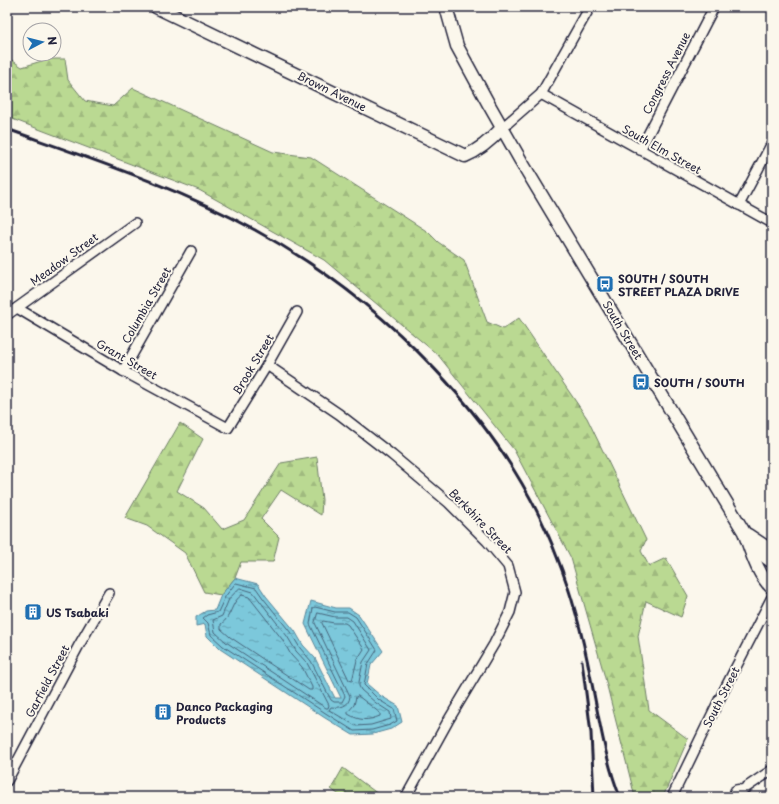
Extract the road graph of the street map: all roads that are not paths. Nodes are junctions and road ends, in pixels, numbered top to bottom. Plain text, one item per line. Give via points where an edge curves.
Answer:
1 (156, 7) edge
2 (446, 7) edge
3 (590, 7) edge
4 (714, 7) edge
5 (541, 94) junction
6 (502, 128) junction
7 (772, 143) edge
8 (640, 150) junction
9 (739, 205) junction
10 (135, 223) dead end
11 (772, 223) edge
12 (192, 251) dead end
13 (17, 308) junction
14 (297, 312) dead end
15 (7, 315) edge
16 (267, 365) junction
17 (123, 371) junction
18 (228, 428) joint
19 (744, 532) junction
20 (772, 551) edge
21 (772, 562) edge
22 (772, 588) edge
23 (109, 593) dead end
24 (772, 597) edge
25 (772, 770) edge
26 (7, 781) edge
27 (736, 796) edge
28 (406, 797) edge
29 (672, 797) edge

1 - 6 main road, Brown Avenue via 465,156 476,152 492,140
2 - 6 main road, South Street via 458,46
3 - 5 street
4 - 8 street, Congress Avenue
5 - 6 street
5 - 8 street, South Elm Street
6 - 19 main road, South Street
7 - 9 street
8 - 9 street, South Elm Street
9 - 11 street, South Elm Street
10 - 13 street, Meadow Street
12 - 17 street, Columbia Street
13 - 15 street, Meadow Street
13 - 17 street, Grant Street
14 - 16 street, Brook Street
16 - 18 street, Brook Street
16 - 28 street, Berkshire Street via 339,414 392,455 449,503 508,566 515,592 510,612
17 - 18 street, Grant Street
19 - 20 main road
19 - 21 main road via 756,550
19 - 22 main road, South Street via 752,557
23 - 26 street, Garfield Street
24 - 29 street, South Street
25 - 27 street

